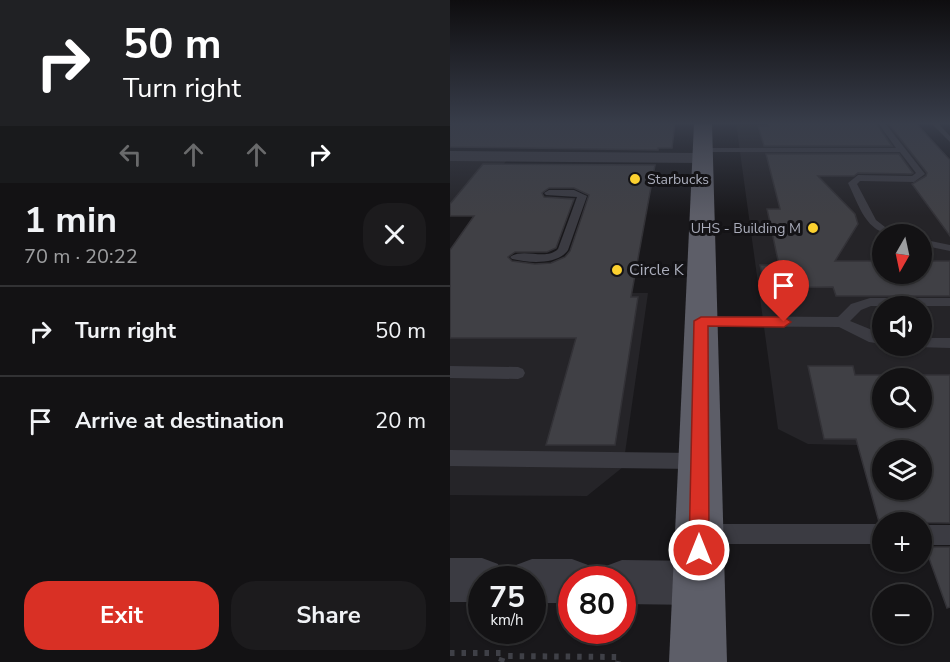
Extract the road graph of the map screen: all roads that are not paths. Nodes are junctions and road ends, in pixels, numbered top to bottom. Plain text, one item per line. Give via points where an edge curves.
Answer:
1 (491, 154) edge
2 (702, 154) edge
3 (905, 154) edge
4 (450, 156) edge
5 (549, 193) dead end
6 (875, 224) edge
7 (932, 244) edge
8 (950, 248) edge
9 (516, 257) dead end
10 (950, 302) edge
11 (701, 321) junction
12 (841, 322) junction
13 (872, 337) edge
14 (932, 343) edge
15 (950, 343) edge
16 (450, 372) edge
17 (518, 373) dead end
18 (450, 458) edge
19 (700, 461) junction
20 (699, 534) junction
21 (872, 534) edge
22 (932, 535) edge
23 (950, 535) edge
24 (450, 580) edge
25 (468, 580) edge
26 (636, 582) edge
27 (699, 583) junction
28 (698, 662) edge

1 - 4 street
2 - 11 highway
3 - 6 lane via 921,174 914,178 858,178 852,183
5 - 9 lane via 582,196 563,250 554,257
7 - 8 lane
10 - 12 lane via 870,302 856,307
11 - 12 lane
11 - 19 highway
12 - 13 lane
14 - 15 lane
16 - 17 lane
18 - 19 lane
19 - 20 highway
20 - 21 lane
20 - 27 highway
22 - 23 lane
24 - 25 street
26 - 27 street
27 - 28 highway

